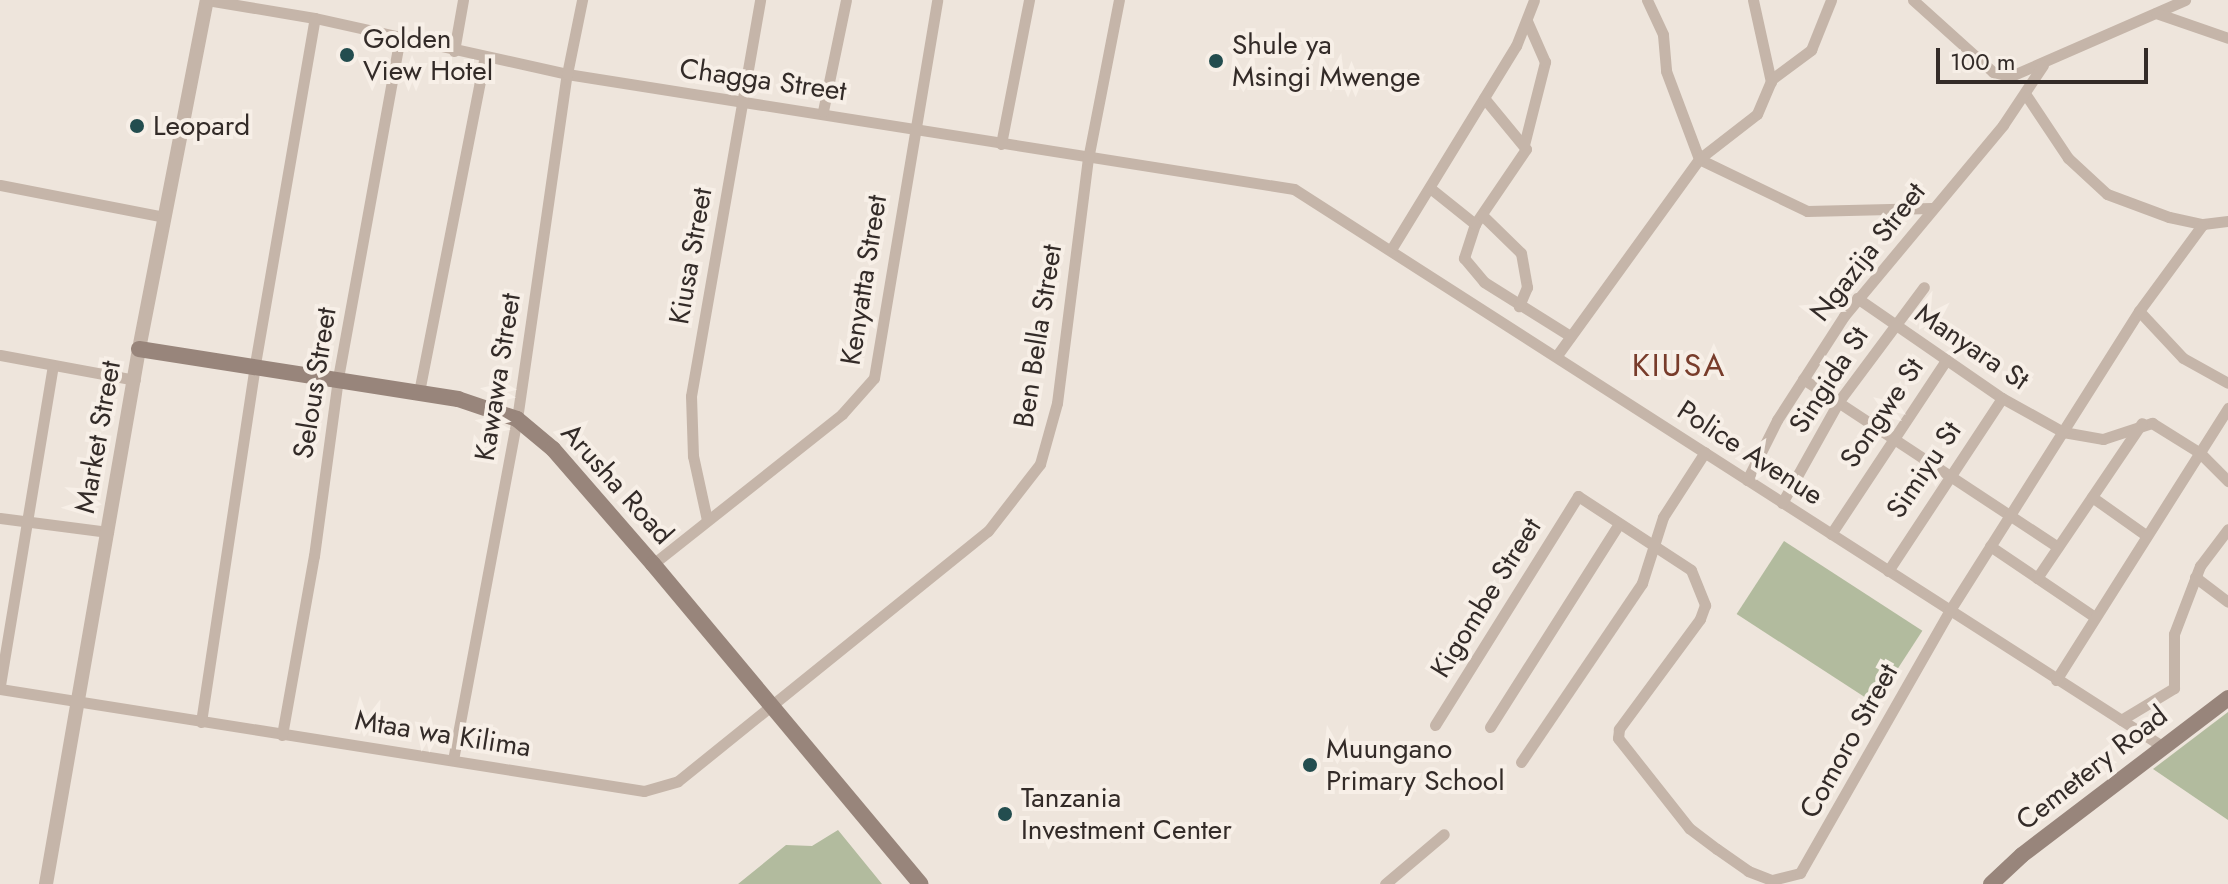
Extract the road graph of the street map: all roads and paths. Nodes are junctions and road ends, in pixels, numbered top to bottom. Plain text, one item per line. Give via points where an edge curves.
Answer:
1 (207, 0) edge
2 (463, 0) edge
3 (582, 0) edge
4 (760, 0) edge
5 (846, 0) edge
6 (937, 0) edge
7 (1029, 0) edge
8 (1119, 0) edge
9 (1534, 0) edge
10 (1647, 0) edge
11 (1753, 0) edge
12 (1831, 0) edge
13 (1913, 0) edge
14 (2185, 0) edge
15 (2156, 13) junction
16 (315, 18) junction
17 (1527, 21) junction
18 (400, 38) junction
19 (2228, 38) edge
20 (454, 51) junction
21 (485, 57) junction
22 (2043, 65) junction
23 (567, 74) junction
24 (1771, 82) junction
25 (2026, 95) junction
26 (1484, 98) junction
27 (742, 102) junction
28 (823, 111) junction
29 (911, 130) junction
30 (1001, 144) junction
31 (1524, 145) junction
32 (1088, 159) junction
33 (1699, 159) junction
34 (0, 185) edge
35 (1430, 188) junction
36 (1314, 197) joint
37 (1931, 208) junction
38 (164, 217) junction
39 (1478, 219) junction
40 (2228, 221) edge
41 (2203, 224) junction
42 (1392, 248) junction
43 (1924, 287) dead end
44 (1857, 298) junction
45 (1519, 306) junction
46 (2139, 311) junction
47 (1894, 325) junction
48 (1570, 336) junction
49 (139, 349) junction
50 (1558, 354) junction
51 (0, 355) edge
52 (1946, 360) junction
53 (255, 364) junction
54 (53, 365) junction
55 (338, 378) junction
56 (1803, 379) junction
57 (135, 380) junction
58 (2228, 383) edge
59 (419, 392) junction
60 (2002, 398) junction
61 (1839, 401) junction
62 (2228, 408) edge
63 (517, 419) junction
64 (2142, 422) junction
65 (2063, 432) junction
66 (1894, 436) junction
67 (1705, 452) junction
68 (2200, 453) junction
69 (1950, 473) junction
70 (1747, 480) junction
71 (2228, 481) edge
72 (2092, 497) junction
73 (1782, 503) junction
74 (2009, 516) junction
75 (0, 518) edge
76 (707, 520) junction
77 (29, 523) junction
78 (1619, 524) junction
79 (2228, 529) edge
80 (108, 532) junction
81 (1831, 534) junction
82 (2147, 536) junction
83 (1990, 546) junction
84 (2058, 547) junction
85 (1653, 549) junction
86 (653, 564) junction
87 (1888, 571) junction
88 (2195, 577) junction
89 (2037, 578) junction
90 (2228, 602) edge
91 (1950, 610) junction
92 (2095, 617) junction
93 (2056, 680) junction
94 (0, 687) edge
95 (2228, 698) edge
96 (78, 704) junction
97 (775, 708) junction
98 (2121, 720) junction
99 (201, 722) junction
100 (1435, 725) dead end
101 (1490, 727) dead end
102 (282, 735) junction
103 (2162, 746) junction
104 (453, 760) junction
105 (1521, 762) dead end
106 (1444, 834) dead end
107 (46, 884) edge
108 (921, 884) edge
109 (1385, 884) edge
110 (1991, 884) edge

1 - 16 street, Chagga Street
1 - 38 street, Market Street
2 - 20 street
3 - 23 street, Kawawa Street
4 - 27 street, Kiusa Street
5 - 28 street
6 - 29 street, Kenyatta Street
7 - 30 street
8 - 32 street, Ben Bella Street
9 - 17 street
10 - 33 street via 1663,35 1666,71
11 - 24 street
12 - 24 street via 1811,50
13 - 22 street via 1993,72 2011,76
14 - 15 street
15 - 19 street
15 - 22 street
16 - 18 street, Chagga Street
16 - 53 street
17 - 26 street
17 - 31 street via 1545,62
18 - 20 street, Chagga Street
18 - 55 street, Selous Street
20 - 21 street, Chagga Street
21 - 23 street, Chagga Street
21 - 59 street
22 - 25 street, Ngazija Street
23 - 27 street, Chagga Street
23 - 63 street, Kawawa Street
24 - 33 street via 1757,114
25 - 37 street, Ngazija Street
25 - 41 street via 2068,158 2107,194
26 - 31 street
26 - 35 street
27 - 28 street, Chagga Street
27 - 76 street, Kiusa Street via 691,396 693,456
28 - 29 street, Chagga Street
29 - 30 street, Chagga Street
29 - 76 street, Kenyatta Street via 874,378 842,414
30 - 32 street, Chagga Street
31 - 39 street via 1520,164
32 - 36 street, Chagga Street via 1277,185
32 - 97 street, Ben Bella Street via 1057,403 1040,464 988,531
33 - 37 street via 1807,211
33 - 48 street
34 - 38 street
35 - 39 street
35 - 42 street
36 - 42 street, Police Avenue
37 - 44 street, Ngazija Street
38 - 49 street, Market Street
39 - 45 street via 1521,253 1527,287
39 - 45 street via 1463,250 1468,268
40 - 41 street
41 - 46 street, Comoro Street
42 - 50 street, Police Avenue
43 - 47 street, Singida St
44 - 47 street, Manyara St
44 - 56 street, Ngazija Street
45 - 48 street
46 - 58 street via 2183,358
46 - 65 street, Comoro Street
47 - 52 street, Manyara St
47 - 61 street, Singida St
48 - 50 street
49 - 53 main road, Arusha Road
49 - 57 street, Market Street
50 - 67 street, Police Avenue
51 - 54 street
52 - 60 street, Manyara St
52 - 66 street, Songwe St
53 - 55 main road, Arusha Road
53 - 99 street
54 - 57 street
54 - 77 street
55 - 59 main road, Arusha Road
55 - 102 street, Selous Street via 312,572
56 - 61 street
56 - 70 street, Ngazija Street
57 - 80 street, Market Street
59 - 63 main road, Arusha Road via 489,405
60 - 65 street, Manyara St
60 - 69 street, Simiyu St
61 - 66 street
61 - 73 street, Singida St
62 - 68 street
63 - 86 main road, Arusha Road via 553,449
63 - 104 street, Kawawa Street
64 - 65 street via 2111,438
64 - 68 street via 2160,427
64 - 72 street
65 - 74 street, Comoro Street
66 - 69 street
66 - 81 street, Songwe St
67 - 70 street, Police Avenue
67 - 85 street via 1663,517
68 - 71 street
68 - 82 street
69 - 74 street
69 - 87 street, Simiyu St
70 - 73 street, Police Avenue
72 - 82 street
72 - 84 street
73 - 81 street, Police Avenue
74 - 83 street, Comoro Street
74 - 84 street
75 - 77 street
76 - 86 street, Kenyatta Street
77 - 80 street
77 - 94 street
78 - 85 street
78 - 100 street, Kigombe Street via 1578,496
78 - 101 street
79 - 88 street
80 - 96 street, Market Street
81 - 87 street, Police Avenue
82 - 92 street
83 - 89 street
83 - 91 street, Comoro Street
84 - 89 street
85 - 91 street, Comoro Street via 1691,570 1705,605 1619,729 1618,738 1689,828 1748,871 1772,880 1800,873 1811,860
85 - 105 street via 1642,583
86 - 97 main road, Arusha Road
87 - 91 street, Police Avenue
88 - 90 street
88 - 98 street via 2173,643 2174,688
89 - 92 street
91 - 93 street, Police Avenue
92 - 93 street
93 - 98 street, Police Avenue
94 - 96 street, Mtaa wa Kilima
95 - 103 main road, Cemetery Road
96 - 99 street, Mtaa wa Kilima
96 - 107 street, Market Street
97 - 104 street, Mtaa wa Kilima via 664,788 644,791
97 - 108 main road, Arusha Road
98 - 103 street, Police Avenue
99 - 102 street, Mtaa wa Kilima
102 - 104 street, Mtaa wa Kilima
103 - 110 main road, Cemetery Road
106 - 109 street

